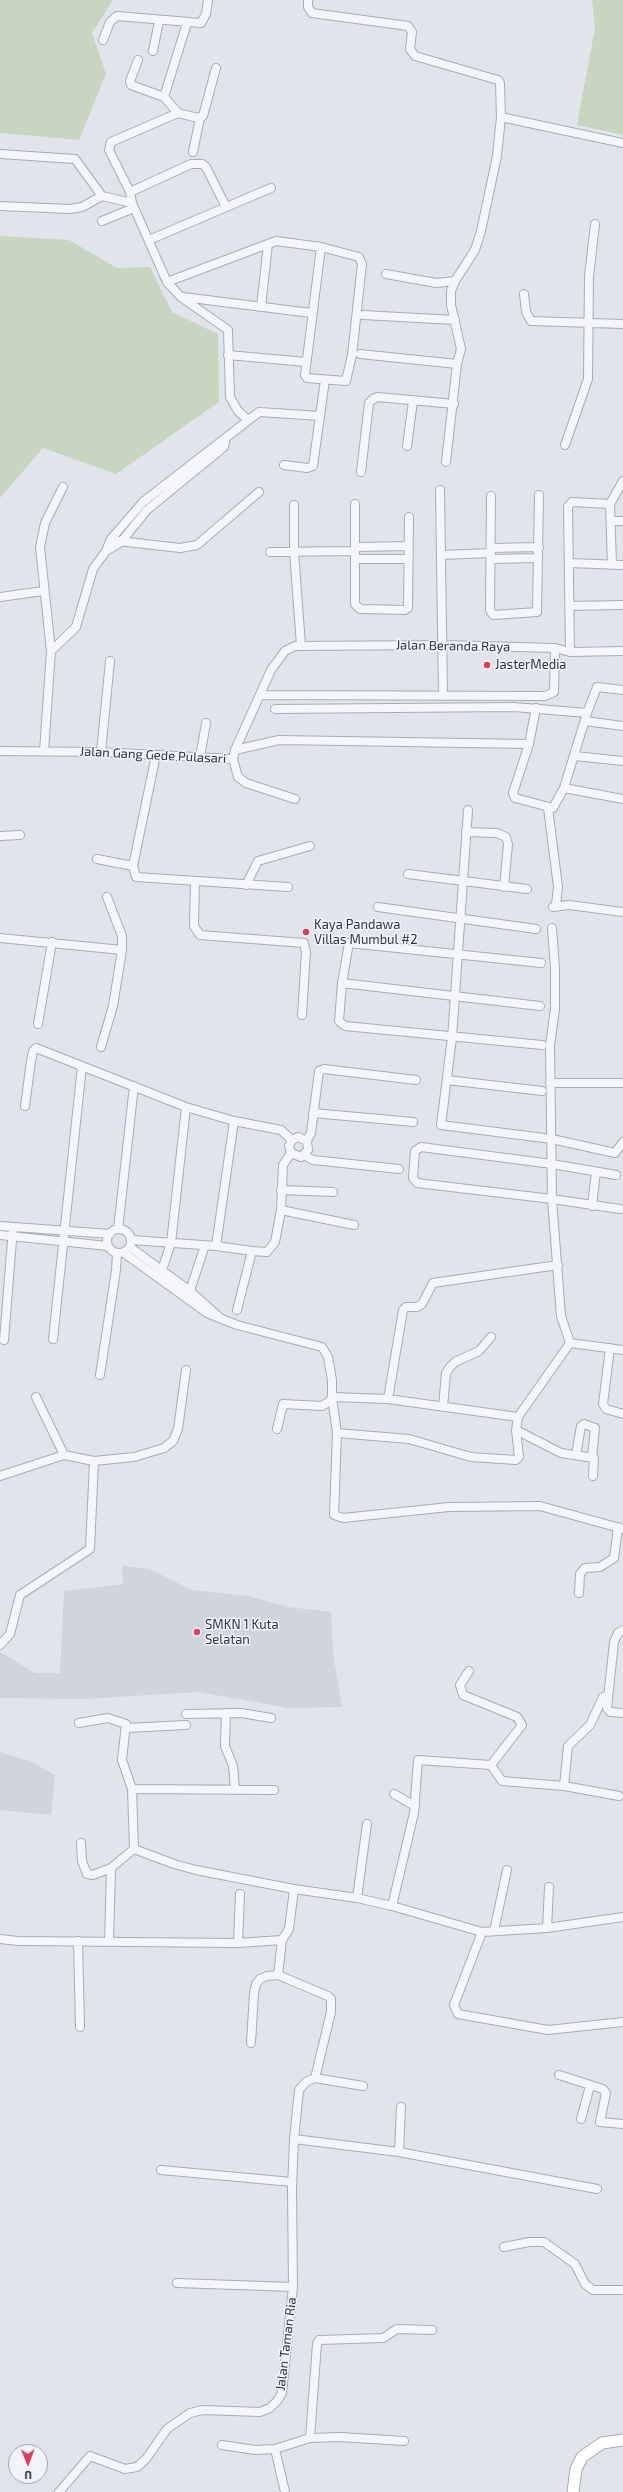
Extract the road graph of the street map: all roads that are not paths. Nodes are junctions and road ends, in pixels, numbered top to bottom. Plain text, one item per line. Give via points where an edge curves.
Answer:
1 (208, 0) edge
2 (308, 0) edge
3 (159, 21) junction
4 (187, 23) junction
5 (103, 40) dead end
6 (153, 51) dead end
7 (138, 60) dead end
8 (216, 68) dead end
9 (164, 97) junction
10 (178, 113) junction
11 (501, 117) junction
12 (200, 118) junction
13 (623, 144) edge
14 (192, 152) dead end
15 (0, 154) edge
16 (271, 188) dead end
17 (130, 192) junction
18 (102, 196) junction
19 (0, 206) edge
20 (133, 206) junction
21 (226, 207) junction
22 (102, 221) dead end
23 (595, 224) dead end
24 (149, 240) junction
25 (268, 244) junction
26 (321, 247) junction
27 (386, 274) dead end
28 (455, 281) junction
29 (167, 282) junction
30 (524, 294) dead end
31 (180, 297) junction
32 (261, 307) junction
33 (311, 313) junction
34 (363, 315) dead end
35 (455, 320) junction
36 (589, 322) junction
37 (623, 324) edge
38 (360, 354) dead end
39 (228, 355) junction
40 (306, 362) junction
41 (457, 364) junction
42 (324, 380) junction
43 (413, 401) junction
44 (454, 404) junction
45 (320, 416) junction
46 (248, 420) junction
47 (226, 438) junction
48 (565, 445) dead end
49 (407, 446) dead end
50 (446, 462) dead end
51 (284, 465) dead end
52 (361, 472) dead end
53 (623, 480) edge
54 (63, 487) dead end
55 (440, 490) dead end
56 (259, 492) dead end
57 (539, 495) dead end
58 (491, 496) dead end
59 (355, 504) dead end
60 (610, 504) junction
61 (294, 505) dead end
62 (410, 517) dead end
63 (611, 521) junction
64 (623, 521) edge
65 (111, 539) junction
66 (121, 542) junction
67 (409, 546) junction
68 (539, 547) junction
69 (106, 551) junction
70 (270, 552) dead end
71 (294, 552) junction
72 (355, 552) junction
73 (441, 554) junction
74 (491, 554) junction
75 (538, 558) junction
76 (409, 559) junction
77 (569, 563) junction
78 (612, 565) junction
79 (623, 565) edge
80 (43, 591) junction
81 (0, 597) edge
82 (623, 605) edge
83 (569, 606) junction
84 (301, 645) junction
85 (442, 645) junction
86 (554, 648) junction
87 (51, 651) junction
88 (285, 651) joint
89 (623, 651) edge
90 (570, 652) junction
91 (110, 661) dead end
92 (623, 690) edge
93 (260, 695) junction
94 (443, 696) junction
95 (536, 708) junction
96 (275, 709) dead end
97 (586, 717) junction
98 (206, 723) dead end
99 (623, 726) edge
100 (529, 744) junction
101 (235, 750) junction
102 (0, 751) edge
103 (44, 751) junction
104 (101, 752) junction
105 (156, 755) junction
106 (575, 756) junction
107 (200, 757) junction
108 (233, 759) junction
109 (623, 761) edge
110 (564, 788) junction
111 (623, 798) edge
112 (295, 799) dead end
113 (548, 808) junction
114 (468, 810) dead end
115 (466, 832) junction
116 (20, 834) dead end
117 (0, 836) edge
118 (310, 846) dead end
119 (97, 859) dead end
120 (133, 866) junction
121 (408, 874) dead end
122 (195, 881) junction
123 (463, 881) junction
124 (246, 884) junction
125 (288, 887) dead end
126 (504, 887) junction
127 (527, 889) dead end
128 (107, 897) dead end
129 (378, 907) dead end
130 (623, 912) edge
131 (460, 919) junction
132 (552, 928) dead end
133 (536, 929) dead end
134 (0, 938) edge
135 (52, 942) junction
136 (122, 950) junction
137 (458, 955) junction
138 (541, 963) dead end
139 (342, 983) junction
140 (455, 995) junction
141 (540, 1006) dead end
142 (302, 1015) dead end
143 (38, 1024) dead end
144 (452, 1038) junction
145 (542, 1045) dead end
146 (101, 1047) dead end
147 (82, 1066) junction
148 (416, 1080) dead end
149 (447, 1080) junction
150 (550, 1083) junction
151 (623, 1083) edge
152 (134, 1086) junction
153 (542, 1091) dead end
154 (25, 1106) dead end
155 (186, 1107) junction
156 (313, 1113) junction
157 (234, 1121) junction
158 (412, 1122) dead end
159 (552, 1139) junction
160 (292, 1140) junction
161 (307, 1141) junction
162 (623, 1142) edge
163 (291, 1153) junction
164 (304, 1155) junction
165 (552, 1164) junction
166 (399, 1169) dead end
167 (596, 1172) junction
168 (616, 1175) dead end
169 (281, 1190) junction
170 (333, 1192) dead end
171 (552, 1199) junction
172 (592, 1206) junction
173 (620, 1209) dead end
174 (281, 1210) junction
175 (354, 1225) dead end
176 (0, 1226) edge
177 (118, 1229) junction
178 (13, 1232) junction
179 (63, 1232) junction
180 (110, 1234) junction
181 (0, 1235) edge
182 (62, 1241) junction
183 (171, 1243) junction
184 (205, 1245) junction
185 (108, 1246) junction
186 (216, 1246) junction
187 (126, 1248) junction
188 (252, 1251) junction
189 (558, 1265) junction
190 (162, 1270) junction
191 (190, 1291) junction
192 (237, 1310) dead end
193 (221, 1319) junction
194 (491, 1337) dead end
195 (53, 1339) dead end
196 (4, 1340) dead end
197 (570, 1343) junction
198 (610, 1348) junction
199 (623, 1350) edge
200 (186, 1370) dead end
201 (100, 1375) dead end
202 (36, 1397) dead end
203 (332, 1397) junction
204 (388, 1399) junction
205 (443, 1407) junction
206 (623, 1414) edge
207 (518, 1417) junction
208 (277, 1429) dead end
209 (516, 1430) junction
210 (337, 1433) junction
211 (64, 1455) junction
212 (576, 1455) junction
213 (592, 1457) junction
214 (94, 1461) junction
215 (0, 1476) edge
216 (593, 1476) dead end
217 (621, 1528) edge
218 (579, 1593) dead end
219 (623, 1630) edge
220 (0, 1645) edge
221 (469, 1671) dead end
222 (607, 1696) junction
223 (226, 1713) junction
224 (623, 1713) edge
225 (186, 1714) dead end
226 (271, 1718) dead end
227 (79, 1722) dead end
228 (186, 1725) dead end
229 (126, 1728) junction
230 (491, 1765) junction
231 (564, 1786) junction
232 (235, 1788) junction
233 (132, 1789) junction
234 (274, 1790) dead end
235 (394, 1794) dead end
236 (619, 1796) dead end
237 (415, 1806) junction
238 (367, 1824) dead end
239 (81, 1843) dead end
240 (134, 1849) junction
241 (112, 1868) junction
242 (507, 1870) dead end
243 (549, 1887) dead end
244 (294, 1889) junction
245 (240, 1894) dead end
246 (357, 1898) junction
247 (392, 1906) junction
248 (623, 1917) edge
249 (547, 1928) junction
250 (494, 1931) junction
251 (482, 1932) junction
252 (0, 1939) edge
253 (282, 1940) junction
254 (78, 1941) junction
255 (109, 1941) junction
256 (238, 1943) junction
257 (278, 1975) junction
258 (623, 2022) edge
259 (80, 2027) dead end
260 (251, 2043) dead end
261 (559, 2075) dead end
262 (315, 2078) junction
263 (364, 2086) dead end
264 (590, 2086) junction
265 (401, 2106) dead end
266 (581, 2119) dead end
267 (623, 2124) edge
268 (294, 2138) junction
269 (399, 2152) junction
270 (161, 2170) dead end
271 (292, 2182) junction
272 (597, 2189) dead end
273 (504, 2247) dead end
274 (177, 2283) dead end
275 (293, 2288) junction
276 (623, 2290) edge
277 (432, 2330) dead end
278 (310, 2438) junction
279 (623, 2440) edge
280 (404, 2441) dead end
281 (222, 2445) dead end
282 (274, 2449) junction
283 (59, 2492) edge
284 (285, 2492) edge
285 (573, 2492) edge

1 - 4 street via 204,20 195,24
2 - 11 street via 308,7 312,12 408,26 412,32 410,49 415,56 498,80 501,86
3 - 4 street
3 - 5 street via 117,16 110,22
3 - 6 street
4 - 9 street
7 - 9 street via 131,85
8 - 12 street
9 - 10 street
10 - 12 street
10 - 17 street via 111,142 109,150
11 - 13 street
11 - 28 street via 497,156 481,231 475,250
12 - 14 street
15 - 18 street via 75,159
16 - 21 street
17 - 20 street
17 - 21 street via 191,164 202,164 206,167
18 - 19 street via 82,207 70,209
18 - 20 street
20 - 22 street
20 - 24 street
21 - 24 street
23 - 36 street via 589,276
24 - 29 street
25 - 26 street via 281,241
25 - 29 street
25 - 32 street
26 - 33 street
26 - 42 street via 359,257 362,264 348,380
27 - 28 street via 436,283
28 - 35 street via 451,292
29 - 31 street
30 - 36 street via 526,312 531,321
31 - 32 street
31 - 39 street via 225,326 228,330
32 - 33 street
33 - 40 street
34 - 35 street
35 - 41 street via 461,349
36 - 37 street
36 - 48 street via 587,388
38 - 41 street
39 - 40 street
39 - 46 street via 230,397 238,411
40 - 42 street via 307,378
41 - 44 street
42 - 45 street
43 - 44 street
43 - 49 street
43 - 52 street via 378,397 369,403
44 - 50 street
45 - 46 street via 260,411
45 - 51 street via 313,466 307,468
46 - 47 street
47 - 65 street via 220,440 143,502
47 - 66 street via 224,447 147,510
53 - 60 street
54 - 80 street via 41,534
55 - 73 street
56 - 66 street via 197,545 180,548
57 - 68 street
58 - 74 street
59 - 72 street
60 - 63 street
60 - 77 street via 569,504
61 - 71 street
62 - 67 street
63 - 64 street
63 - 78 street
65 - 66 street
65 - 69 street
66 - 69 street
67 - 72 street
67 - 76 street
68 - 74 street
68 - 75 street
69 - 87 street via 93,569 76,627
70 - 71 street
71 - 72 street
71 - 84 street
72 - 76 street
72 - 76 street via 357,607 405,610 410,604
73 - 74 street
73 - 85 street
74 - 75 street
74 - 75 street via 490,610 493,615 536,614
77 - 78 street
77 - 83 street
78 - 79 street
80 - 81 street
80 - 87 street
82 - 83 street
83 - 90 street
84 - 85 street, Jalan Beranda Raya
84 - 88 street, Jalan Beranda Raya
85 - 86 street, Jalan Beranda Raya
85 - 94 street
86 - 90 street, Jalan Beranda Raya
86 - 94 street via 554,692 551,694
87 - 103 street
88 - 93 street, Jalan Gang Gede Pulasari
89 - 90 street, Jalan Beranda Raya
91 - 104 street
92 - 97 street via 597,687
93 - 94 street
93 - 101 street, Jalan Gang Gede Pulasari
95 - 96 street
95 - 97 street
95 - 100 street
97 - 99 street
97 - 106 street
98 - 107 street
100 - 101 street via 279,740
100 - 113 street via 514,793 515,798
101 - 108 street, Jalan Gang Gede Pulasari
102 - 103 street, Jalan Gang Gede Pulasari
103 - 104 street, Jalan Gang Gede Pulasari
104 - 105 street, Jalan Gang Gede Pulasari
105 - 107 street, Jalan Gang Gede Pulasari
105 - 120 street
106 - 109 street
106 - 110 street
107 - 108 street, Jalan Gang Gede Pulasari
108 - 112 street via 238,777 246,783
110 - 111 street
110 - 113 street via 556,805
113 - 130 street via 558,891 554,906
114 - 115 street
115 - 123 street
115 - 126 street via 497,833 506,837 508,844
116 - 117 street
118 - 124 street via 258,861
119 - 120 street
120 - 122 street via 136,877
121 - 123 street
122 - 124 street
122 - 142 street via 194,926 197,933 304,943 306,946
123 - 126 street
123 - 131 street
124 - 125 street
126 - 127 street
128 - 136 street via 122,936
129 - 131 street
131 - 133 street
131 - 137 street
132 - 150 street via 555,968
134 - 135 street
135 - 136 street
135 - 143 street
136 - 146 street via 113,1006
137 - 138 street
137 - 139 street via 351,942 346,949
137 - 140 street
139 - 140 street
139 - 144 street via 339,1021 345,1026
140 - 141 street
140 - 144 street
144 - 145 street
144 - 149 street
147 - 152 street
147 - 154 street via 35,1048
147 - 179 street
148 - 156 street via 321,1070 317,1073
149 - 153 street
149 - 159 street via 441,1125
150 - 151 street
150 - 159 street
152 - 155 street
152 - 177 street
155 - 157 street
155 - 183 street
156 - 158 street
156 - 161 street via 311,1133
157 - 160 street via 281,1130
157 - 186 street
159 - 162 street via 615,1153
159 - 165 street
160 - 161 street via 298,1137
160 - 163 street via 289,1146
161 - 164 street via 309,1147
163 - 164 street via 297,1156
163 - 169 street via 284,1165
164 - 166 street via 313,1160
165 - 167 street
165 - 171 street
165 - 171 street via 421,1147 416,1151 413,1178 417,1183
167 - 168 street
167 - 172 street
169 - 170 street
169 - 174 street
171 - 172 street
171 - 189 street
172 - 173 street
174 - 175 street
174 - 188 street via 273,1247 267,1252
176 - 178 street
177 - 180 street
177 - 187 street via 129,1234
178 - 179 street
178 - 181 street
178 - 182 street
178 - 196 street
179 - 180 street
179 - 182 street
180 - 185 street
182 - 185 street
182 - 195 street
183 - 184 street
183 - 187 street
183 - 190 street
184 - 186 street
184 - 191 street
185 - 187 street
186 - 188 street
187 - 190 street
187 - 193 street via 207,1313
187 - 201 street via 116,1270
188 - 192 street
189 - 197 street via 561,1316
189 - 204 street via 433,1283 422,1304 404,1308 402,1312
190 - 191 street
191 - 193 street
193 - 203 street via 322,1347 328,1357
194 - 205 street via 479,1351 450,1367 446,1373
197 - 198 street
197 - 207 street
198 - 199 street
198 - 206 street via 603,1404 606,1408
200 - 214 street via 174,1441 164,1448 134,1457
202 - 211 street
203 - 204 street
203 - 208 street via 322,1406 283,1404
203 - 210 street
204 - 205 street
205 - 207 street
207 - 209 street
209 - 210 street via 519,1457 513,1460 471,1457 409,1440
209 - 212 street via 556,1451
210 - 217 street via 334,1515 343,1518 449,1506 540,1506
211 - 214 street
211 - 215 street
212 - 213 street
212 - 213 street via 580,1427 584,1424 595,1428
213 - 216 street via 595,1460
214 - 220 street via 90,1549 20,1595 10,1634
217 - 218 street via 614,1558 600,1567 585,1568 580,1574
219 - 222 street via 614,1642
221 - 230 street via 460,1685 463,1695 521,1720 522,1725
222 - 224 street via 606,1708 610,1712
222 - 231 street via 603,1697 590,1725 568,1746
223 - 225 street
223 - 226 street
223 - 232 street via 225,1746 233,1766
227 - 229 street via 108,1718 124,1721
228 - 229 street
229 - 233 street via 122,1760
230 - 231 street via 502,1781
230 - 237 street via 418,1760
231 - 236 street
232 - 233 street
232 - 234 street
233 - 240 street
235 - 237 street
237 - 247 street
238 - 246 street
239 - 241 street via 82,1861 87,1874 92,1875
240 - 241 street
240 - 244 street via 174,1864
241 - 255 street
242 - 250 street
243 - 249 street
244 - 246 street
244 - 253 street via 289,1929
245 - 256 street
246 - 247 street
247 - 251 street
248 - 249 street
249 - 250 street
250 - 251 street
251 - 258 street via 454,2005 458,2014 548,2030
252 - 254 street
253 - 256 street
253 - 257 street
254 - 255 street
254 - 259 street
255 - 256 street
257 - 260 street via 267,1976 256,1984
257 - 262 street via 332,1999
261 - 264 street
262 - 263 street
262 - 268 street, Jalan Taman Ria via 306,2082 300,2090
264 - 266 street
264 - 267 street via 605,2090 600,2122
265 - 269 street
268 - 269 street
268 - 271 street, Jalan Taman Ria
269 - 272 street
270 - 271 street
271 - 275 street, Jalan Taman Ria
273 - 276 street via 544,2242 575,2264 585,2284 593,2290
274 - 275 street
275 - 283 street, Jalan Taman Ria via 282,2393 270,2408 260,2412 203,2410 190,2413 167,2429 146,2459 137,2467 125,2469 90,2456
277 - 278 street via 397,2329 383,2338 318,2340
278 - 280 street via 340,2436
278 - 282 street
279 - 285 street via 602,2443 582,2457 576,2468
281 - 282 street via 254,2450
282 - 284 street

